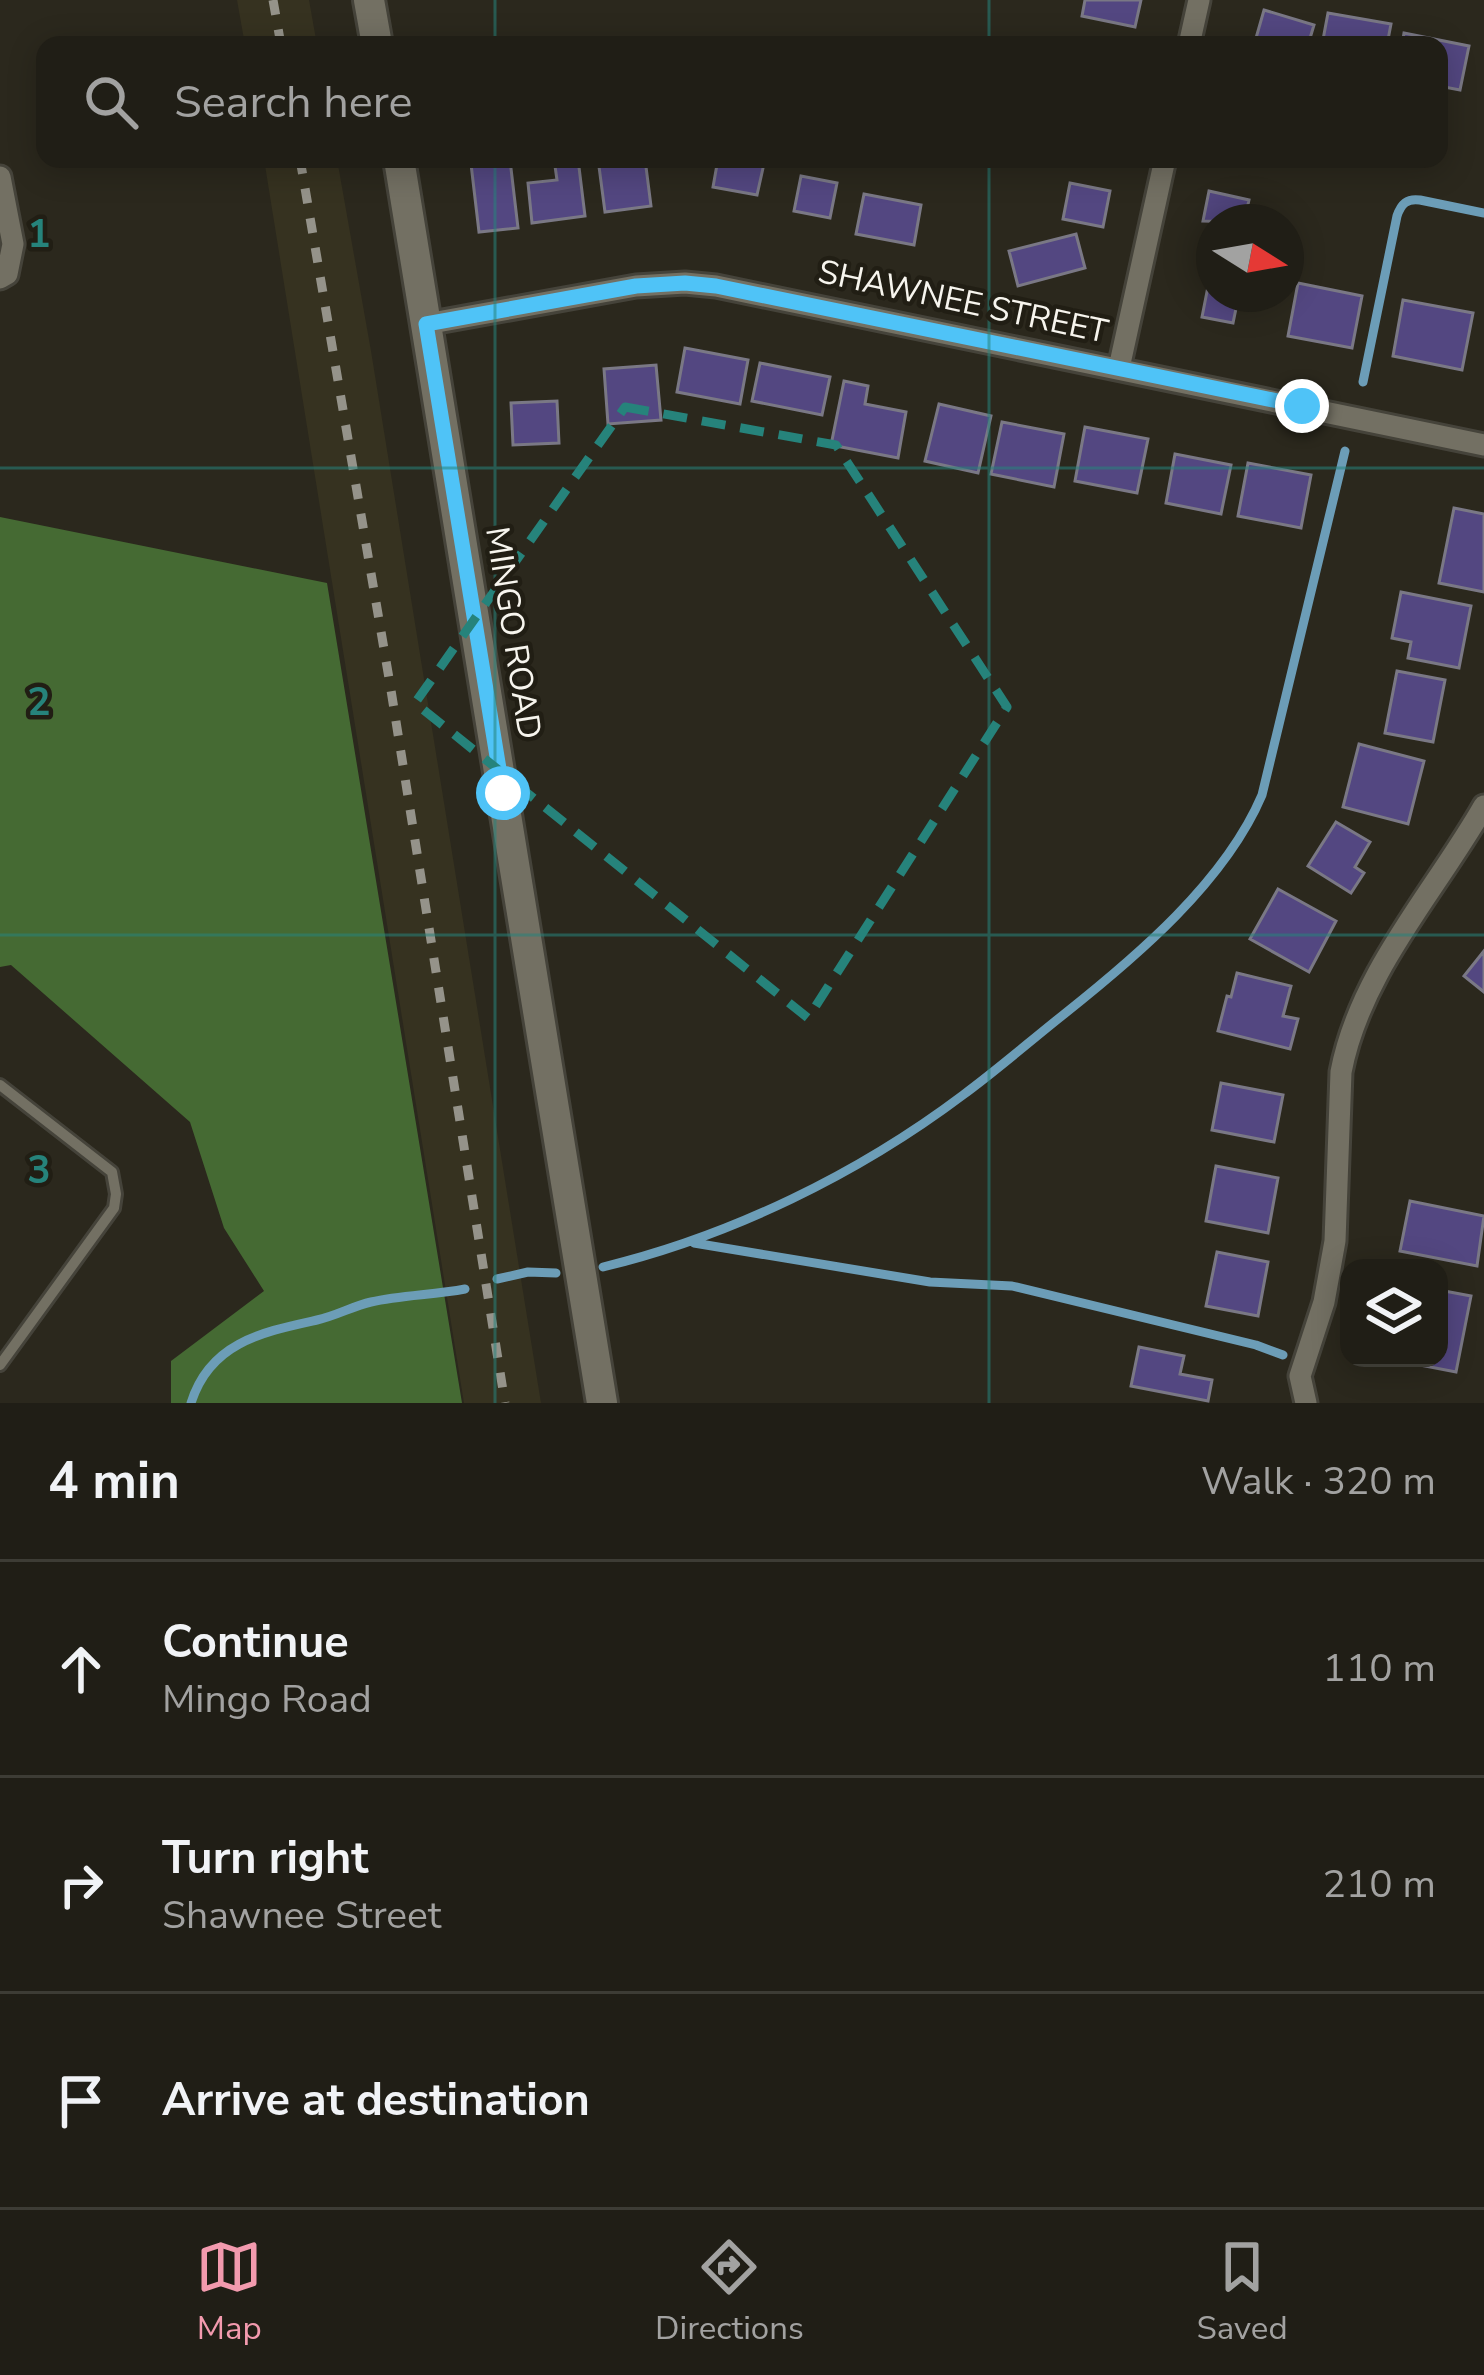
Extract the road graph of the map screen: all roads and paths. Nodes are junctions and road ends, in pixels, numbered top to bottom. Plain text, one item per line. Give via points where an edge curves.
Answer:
1 (369, 0) edge
2 (1199, 0) edge
3 (375, 36) edge
4 (1191, 36) edge
5 (400, 168) edge
6 (1163, 168) edge
7 (0, 177) edge
8 (3, 276) edge
9 (426, 324) junction
10 (1119, 368) junction
11 (1484, 445) edge
12 (1480, 822) edge
13 (0, 1085) edge
14 (0, 1365) edge
15 (602, 1403) edge
16 (1306, 1403) edge

1 - 3 street
2 - 4 street
5 - 9 street, MINGO ROAD
6 - 10 street
7 - 8 street via 13,244
9 - 10 street, SHAWNEE STREET via 685,283
9 - 15 street, MINGO ROAD
10 - 11 street, SHAWNEE STREET
12 - 16 street via 1372,983 1345,1049 1335,1241 1300,1376
13 - 14 lane via 112,1172 116,1193 114,1208

